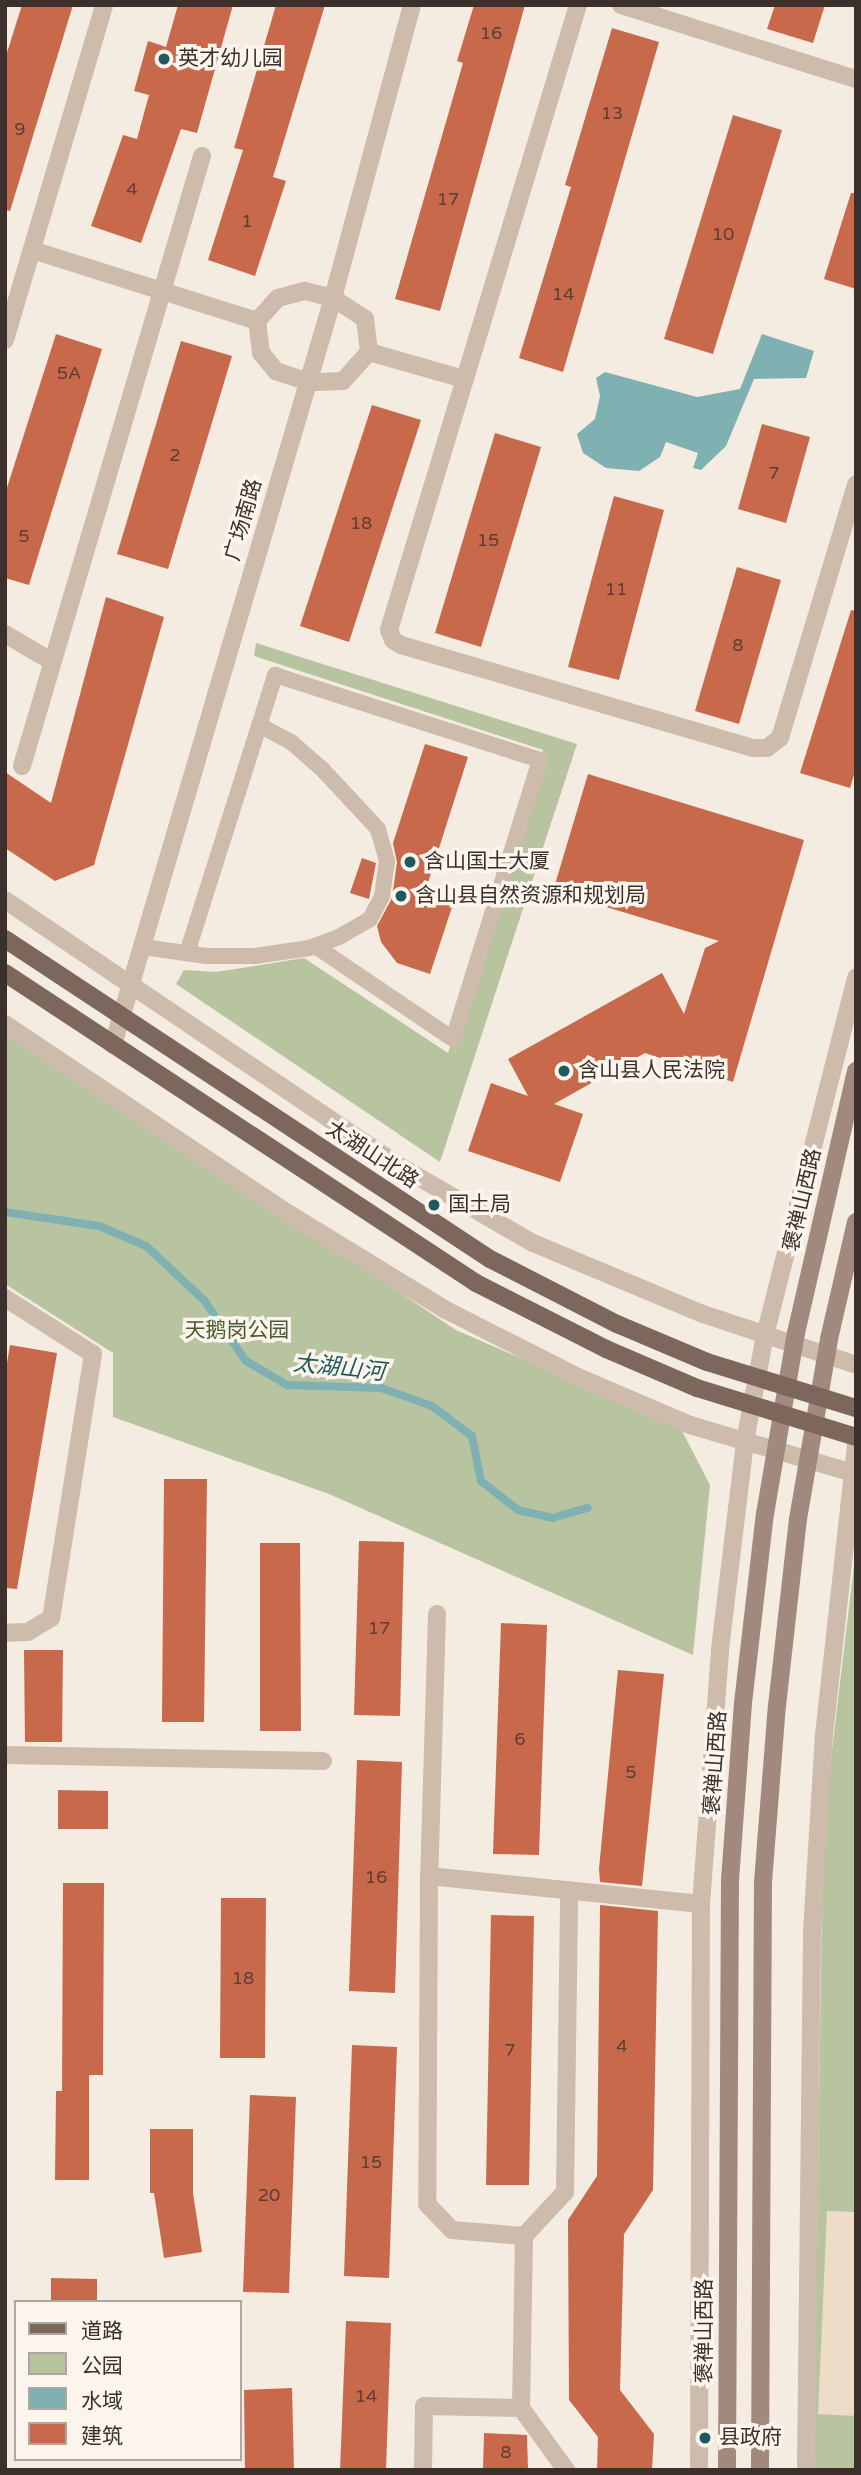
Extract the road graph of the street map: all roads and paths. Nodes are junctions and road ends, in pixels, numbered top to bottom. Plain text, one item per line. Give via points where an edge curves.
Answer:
1 (104, 5) edge
2 (412, 5) edge
3 (578, 5) edge
4 (621, 5) edge
5 (856, 79) edge
6 (202, 156) dead end
7 (32, 250) junction
8 (162, 291) junction
9 (334, 298) junction
10 (257, 321) junction
11 (5, 340) edge
12 (369, 352) junction
13 (464, 379) junction
14 (309, 382) junction
15 (856, 484) edge
16 (5, 634) edge
17 (51, 661) junction
18 (260, 725) junction
19 (22, 766) dead end
20 (5, 900) edge
21 (5, 939) edge
22 (315, 946) junction
23 (143, 947) junction
24 (187, 953) junction
25 (5, 973) edge
26 (856, 977) edge
27 (131, 985) junction
28 (121, 1017) junction
29 (5, 1024) edge
30 (113, 1045) junction
31 (856, 1070) edge
32 (856, 1222) edge
33 (5, 1298) edge
34 (765, 1335) junction
35 (794, 1345) junction
36 (826, 1355) junction
37 (856, 1365) edge
38 (757, 1378) junction
39 (787, 1387) junction
40 (819, 1397) junction
41 (752, 1406) junction
42 (856, 1408) edge
43 (782, 1415) junction
44 (815, 1424) junction
45 (856, 1437) edge
46 (745, 1441) junction
47 (856, 1443) edge
48 (776, 1450) junction
49 (808, 1460) junction
50 (853, 1473) edge
51 (437, 1614) dead end
52 (5, 1633) edge
53 (5, 1755) edge
54 (323, 1761) dead end
55 (429, 1876) junction
56 (569, 1890) junction
57 (701, 1903) junction
58 (524, 2236) junction
59 (521, 2408) junction
60 (423, 2470) edge
61 (566, 2470) edge
62 (699, 2470) edge
63 (727, 2470) edge
64 (760, 2470) edge
65 (806, 2470) edge

1 - 7 street
2 - 9 street, 广场南路
3 - 13 street
4 - 5 street
6 - 8 street
7 - 8 street
7 - 11 street
8 - 10 street
8 - 17 street
9 - 10 street via 306,291 278,298
9 - 12 street via 365,319
9 - 14 street, 广场南路
10 - 14 street via 261,353 276,371
12 - 13 street
12 - 14 street via 343,381
13 - 15 street via 389,629 393,639 754,748 767,748 780,738
14 - 23 street, 广场南路
16 - 17 street
17 - 19 street
18 - 22 lane via 291,742 358,805 378,829 387,861 382,896 370,919
18 - 22 lane via 275,675 540,760 453,1039
18 - 24 lane
20 - 27 street
21 - 28 main road, 太湖山北路
22 - 24 lane via 256,956
23 - 24 lane
23 - 27 street, 广场南路
25 - 30 main road
26 - 34 street
27 - 28 street, 广场南路
27 - 34 street via 396,1164 533,1243
28 - 30 street, 广场南路
28 - 38 main road, 太湖山北路 via 490,1259 617,1324
29 - 46 street via 286,1212 446,1310 578,1377 690,1425
30 - 41 main road via 476,1283 606,1349
31 - 35 main road, 褒禅山西路
32 - 36 main road
33 - 52 street via 93,1354 51,1618 28,1632
34 - 35 street
34 - 38 street
35 - 36 street
35 - 39 main road, 褒禅山西路
36 - 37 street
36 - 40 main road
38 - 39 main road, 太湖山北路
38 - 41 street
39 - 40 main road, 太湖山北路
39 - 43 main road, 褒禅山西路
40 - 42 main road, 太湖山北路
40 - 44 main road
41 - 43 main road
41 - 46 street
43 - 44 main road
43 - 48 main road, 褒禅山西路
44 - 45 main road
44 - 49 main road
46 - 48 street
46 - 57 street via 720,1649
47 - 50 street
48 - 49 street
48 - 63 main road, 褒禅山西路 via 745,1690 730,1880
49 - 50 street
49 - 64 main road via 776,1706 763,1882
50 - 65 street via 824,1735 812,1931
51 - 55 street
53 - 54 street
55 - 56 street
55 - 58 street via 427,2204 452,2230
56 - 57 street
56 - 58 street via 565,2192
57 - 62 street
58 - 59 street
59 - 60 street via 424,2406
59 - 61 street

